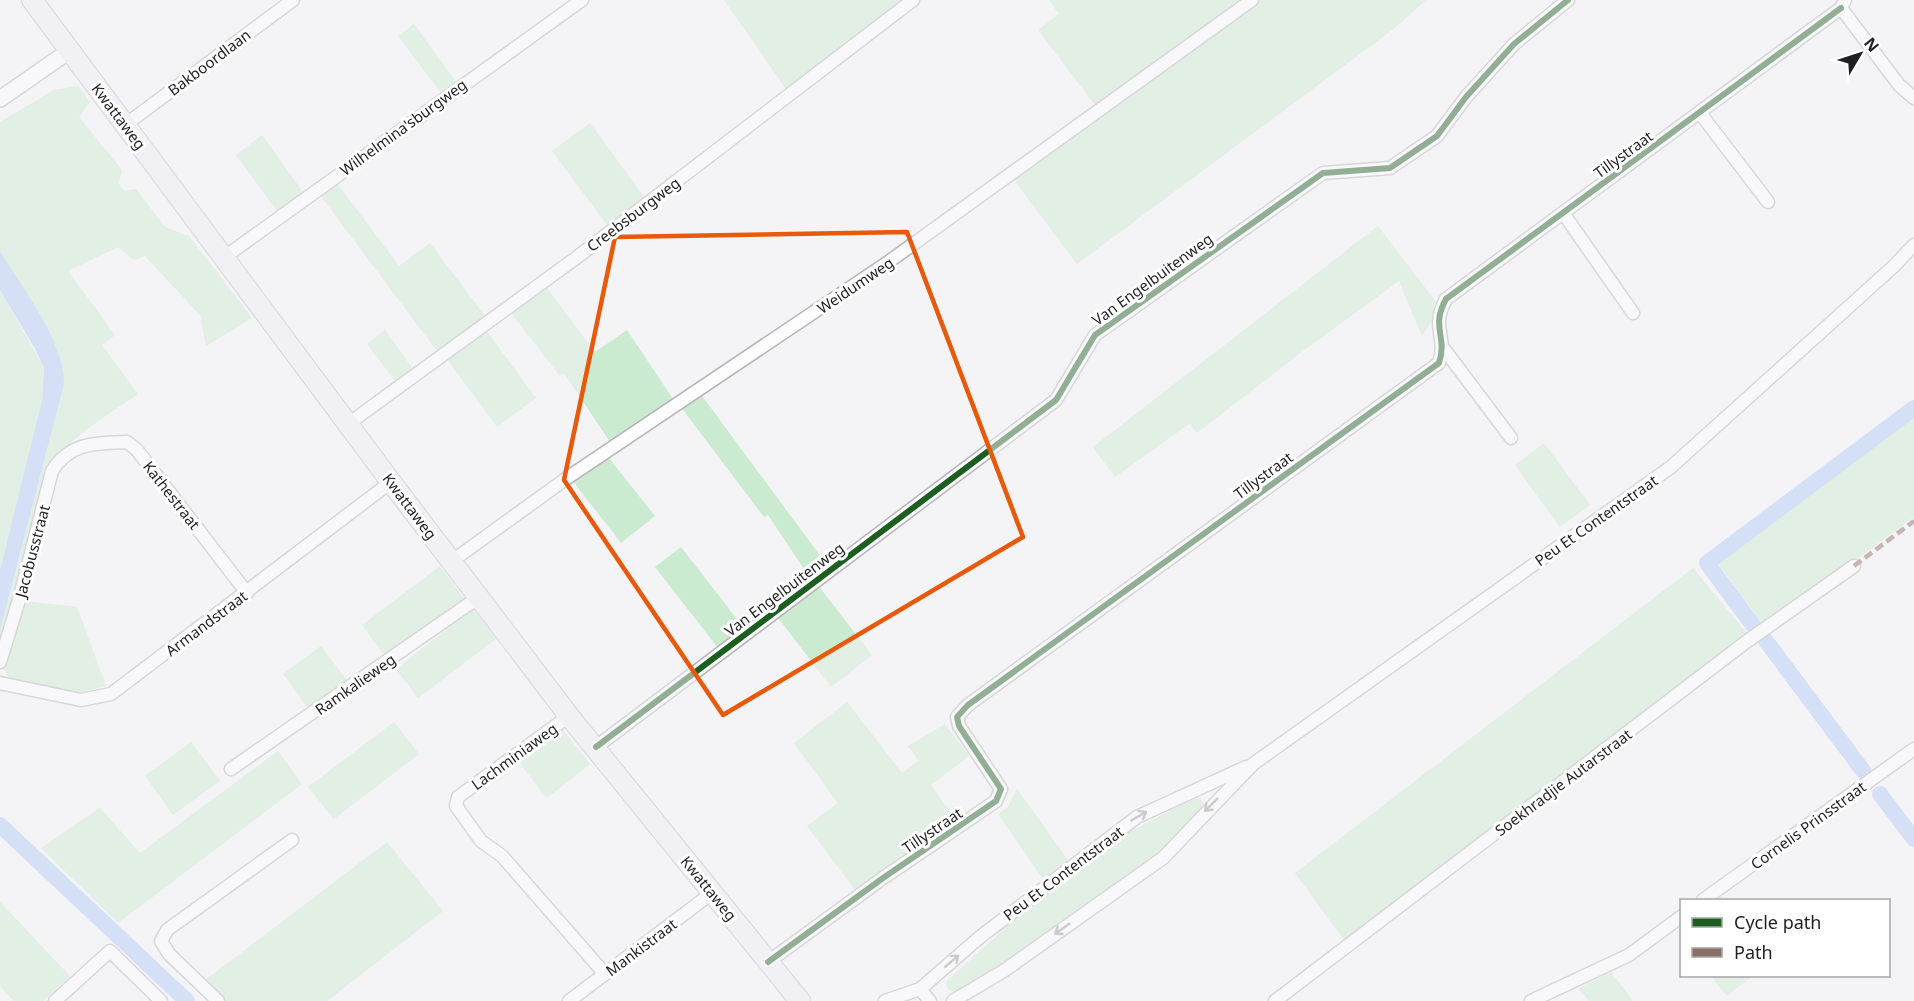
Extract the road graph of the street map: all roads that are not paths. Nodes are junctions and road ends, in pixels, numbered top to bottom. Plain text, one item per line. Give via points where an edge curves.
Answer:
1 (32, 0) edge
2 (293, 0) edge
3 (582, 0) edge
4 (913, 0) edge
5 (1252, 0) edge
6 (1568, 0) edge
7 (1843, 4) edge
8 (69, 51) junction
9 (1914, 98) edge
10 (0, 99) edge
11 (1700, 113) junction
12 (125, 125) junction
13 (1768, 202) dead end
14 (1563, 213) junction
15 (1913, 248) edge
16 (225, 256) junction
17 (1633, 313) dead end
18 (1444, 349) junction
19 (348, 424) junction
20 (1511, 438) dead end
21 (74, 448) joint
22 (391, 482) junction
23 (452, 561) junction
24 (1854, 566) dead end
25 (247, 593) junction
26 (479, 597) junction
27 (0, 662) edge
28 (0, 683) edge
29 (569, 716) junction
30 (596, 747) junction
31 (1914, 749) edge
32 (1253, 764) junction
33 (231, 770) dead end
34 (292, 840) dead end
35 (712, 893) junction
36 (1704, 899) edge
37 (1680, 917) edge
38 (768, 962) junction
39 (605, 974) junction
40 (920, 988) junction
41 (793, 999) edge
42 (55, 1001) edge
43 (161, 1001) edge
44 (218, 1001) edge
45 (569, 1001) edge
46 (885, 1001) edge
47 (930, 1001) edge
48 (953, 1001) edge
49 (1275, 1001) edge
50 (1531, 1001) edge

1 - 8 main road, Kwattaweg
2 - 12 street, Bakboordlaan
3 - 16 street, Wilhelmina'sburgweg
4 - 19 street, Creebsburgweg via 567,265
5 - 23 street, Weidumweg via 888,263 567,478
6 - 30 street, Van Engelbuitenweg via 1514,45 1466,97 1437,136 1390,168 1323,172 1095,335 1056,400
7 - 9 street via 1899,86
7 - 11 street, Tillystraat
8 - 10 street
8 - 12 main road, Kwattaweg
11 - 13 street
11 - 14 street, Tillystraat
12 - 16 main road, Kwattaweg
14 - 17 street
14 - 18 street, Tillystraat via 1446,299 1437,324
15 - 32 street, Peu Et Contentstraat via 1671,467
16 - 19 main road, Kwattaweg
18 - 20 street
18 - 38 street, Tillystraat via 1439,363 968,705 957,717 959,726 996,778 1001,789 996,801
19 - 22 main road, Kwattaweg
21 - 25 street, Kathestraat via 127,442 137,450
21 - 27 street, Jacobusstraat via 61,456 52,471
22 - 23 main road, Kwattaweg
22 - 25 street, Armandstraat
23 - 26 main road, Kwattaweg
24 - 49 street, Soekhradjie Autarstraat via 1746,642
25 - 28 street, Armandstraat via 111,694 81,700
26 - 29 main road, Kwattaweg
26 - 33 street, Ramkalieweg
29 - 30 main road, Kwattaweg
29 - 39 street, Lachminiaweg via 458,797 456,806 481,842 502,856
30 - 35 main road, Kwattaweg
31 - 36 street, Cornelis Prinsstraat
40 -> 32 street, Peu Et Contentstraat via 1137,817
32 -> 48 street, Peu Et Contentstraat via 1163,858 1005,970
34 - 44 street via 167,930 161,941 169,954
35 - 38 main road, Kwattaweg
35 - 39 street, Mankistraat
37 - 50 street via 1629,955
38 - 41 main road, Kwattaweg
39 - 45 street, Mankistraat
40 - 46 street, Peu Et Contentstraat
40 - 47 street
42 - 43 street via 110,951

